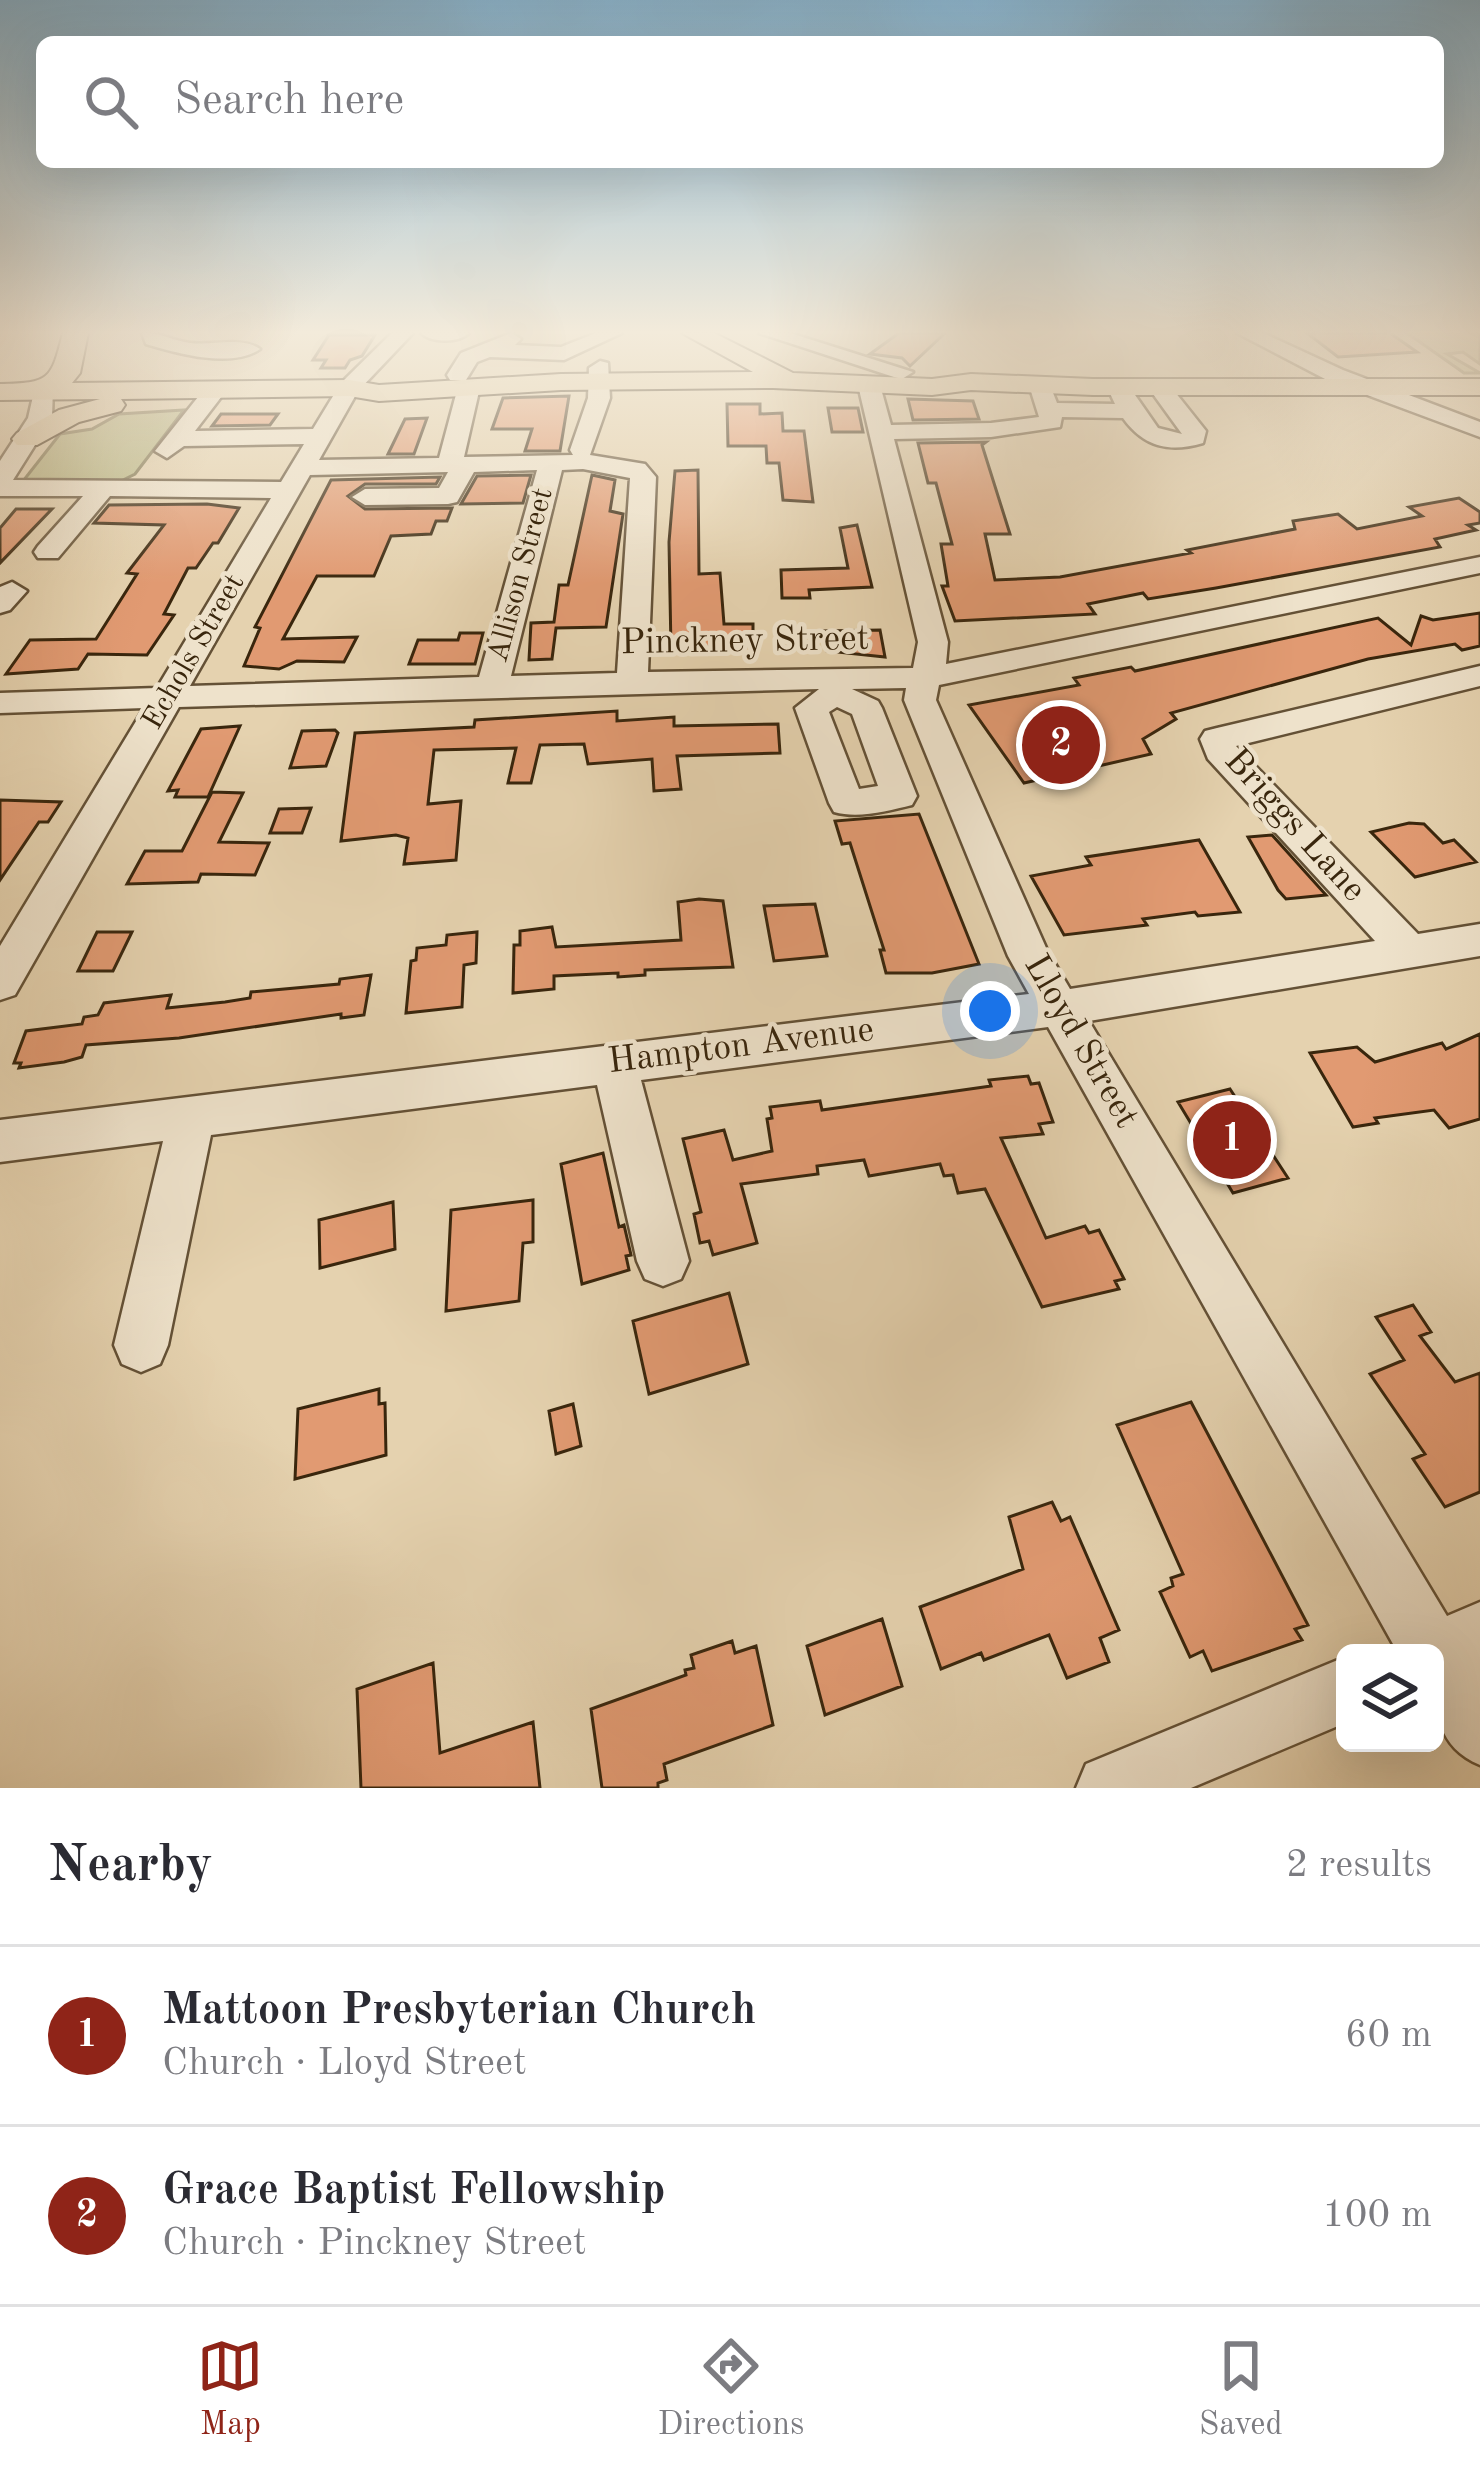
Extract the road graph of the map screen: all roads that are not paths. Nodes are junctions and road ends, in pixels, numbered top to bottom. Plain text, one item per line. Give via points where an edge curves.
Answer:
1 (40, 416) edge
2 (68, 416) edge
3 (196, 416) edge
4 (332, 416) edge
5 (464, 416) edge
6 (590, 416) edge
7 (877, 416) edge
8 (1050, 416) edge
9 (1134, 416) edge
10 (1182, 416) edge
11 (1445, 416) edge
12 (1480, 430) edge
13 (881, 432) junction
14 (321, 436) junction
15 (177, 439) junction
16 (27, 440) junction
17 (582, 450) dead end
18 (550, 464) junction
19 (464, 465) junction
20 (379, 466) junction
21 (296, 479) junction
22 (0, 485) edge
23 (103, 489) junction
24 (139, 489) junction
25 (48, 552) dead end
26 (1480, 565) edge
27 (1480, 676) edge
28 (927, 678) junction
29 (632, 682) junction
30 (492, 687) junction
31 (834, 687) junction
32 (167, 697) junction
33 (0, 703) edge
34 (958, 790) junction
35 (899, 796) junction
36 (1480, 940) edge
37 (1411, 952) junction
38 (0, 983) edge
39 (1060, 1008) junction
40 (614, 1062) junction
41 (193, 1116) junction
42 (0, 1141) edge
43 (663, 1261) dead end
44 (141, 1345) dead end
45 (1480, 1634) edge
46 (1428, 1644) edge
47 (1444, 1650) edge
48 (1444, 1671) edge
49 (1336, 1694) edge
50 (1480, 1732) edge
51 (1110, 1788) edge

1 - 16 street
2 - 16 main road
3 - 15 street
4 - 14 street, Echols Street
5 - 19 street
6 - 17 street
7 - 13 street, Lloyd Street
8 - 13 street via 1022,427
9 - 10 street via 1153,437 1185,442 1194,431
11 - 12 street
13 - 28 street, Lloyd Street via 933,642
14 - 15 street
14 - 21 street, Echols Street
15 - 24 street
16 - 22 street
18 - 19 street
18 - 29 street via 616,464 643,476
18 - 30 street, Allison Street
19 - 20 street
19 - 20 street via 448,496 360,507
20 - 21 street
21 - 24 street
21 - 32 street, Echols Street
22 - 23 street
23 - 24 street
23 - 25 street
26 - 28 street, Pinckney Street
27 - 37 street, Briggs Lane via 1216,739
28 - 31 street, Pinckney Street
28 - 34 street, Lloyd Street via 920,700
29 - 30 street, Pinckney Street
29 - 31 street, Pinckney Street
30 - 32 street, Pinckney Street
31 - 35 street via 866,708
31 - 35 street via 811,707 847,803
32 - 33 street, Pinckney Street
32 - 38 street, Echols Street
34 - 35 street
34 - 39 street, Lloyd Street via 1029,956
36 - 37 street, Hampton Avenue
37 - 39 street, Hampton Avenue
39 - 40 street, Hampton Avenue
39 - 46 street, Lloyd Street
40 - 41 street, Hampton Avenue
40 - 43 street
41 - 42 street, Hampton Avenue
41 - 44 street
45 - 47 street
48 - 50 street, Lloyd Street
49 - 51 street

